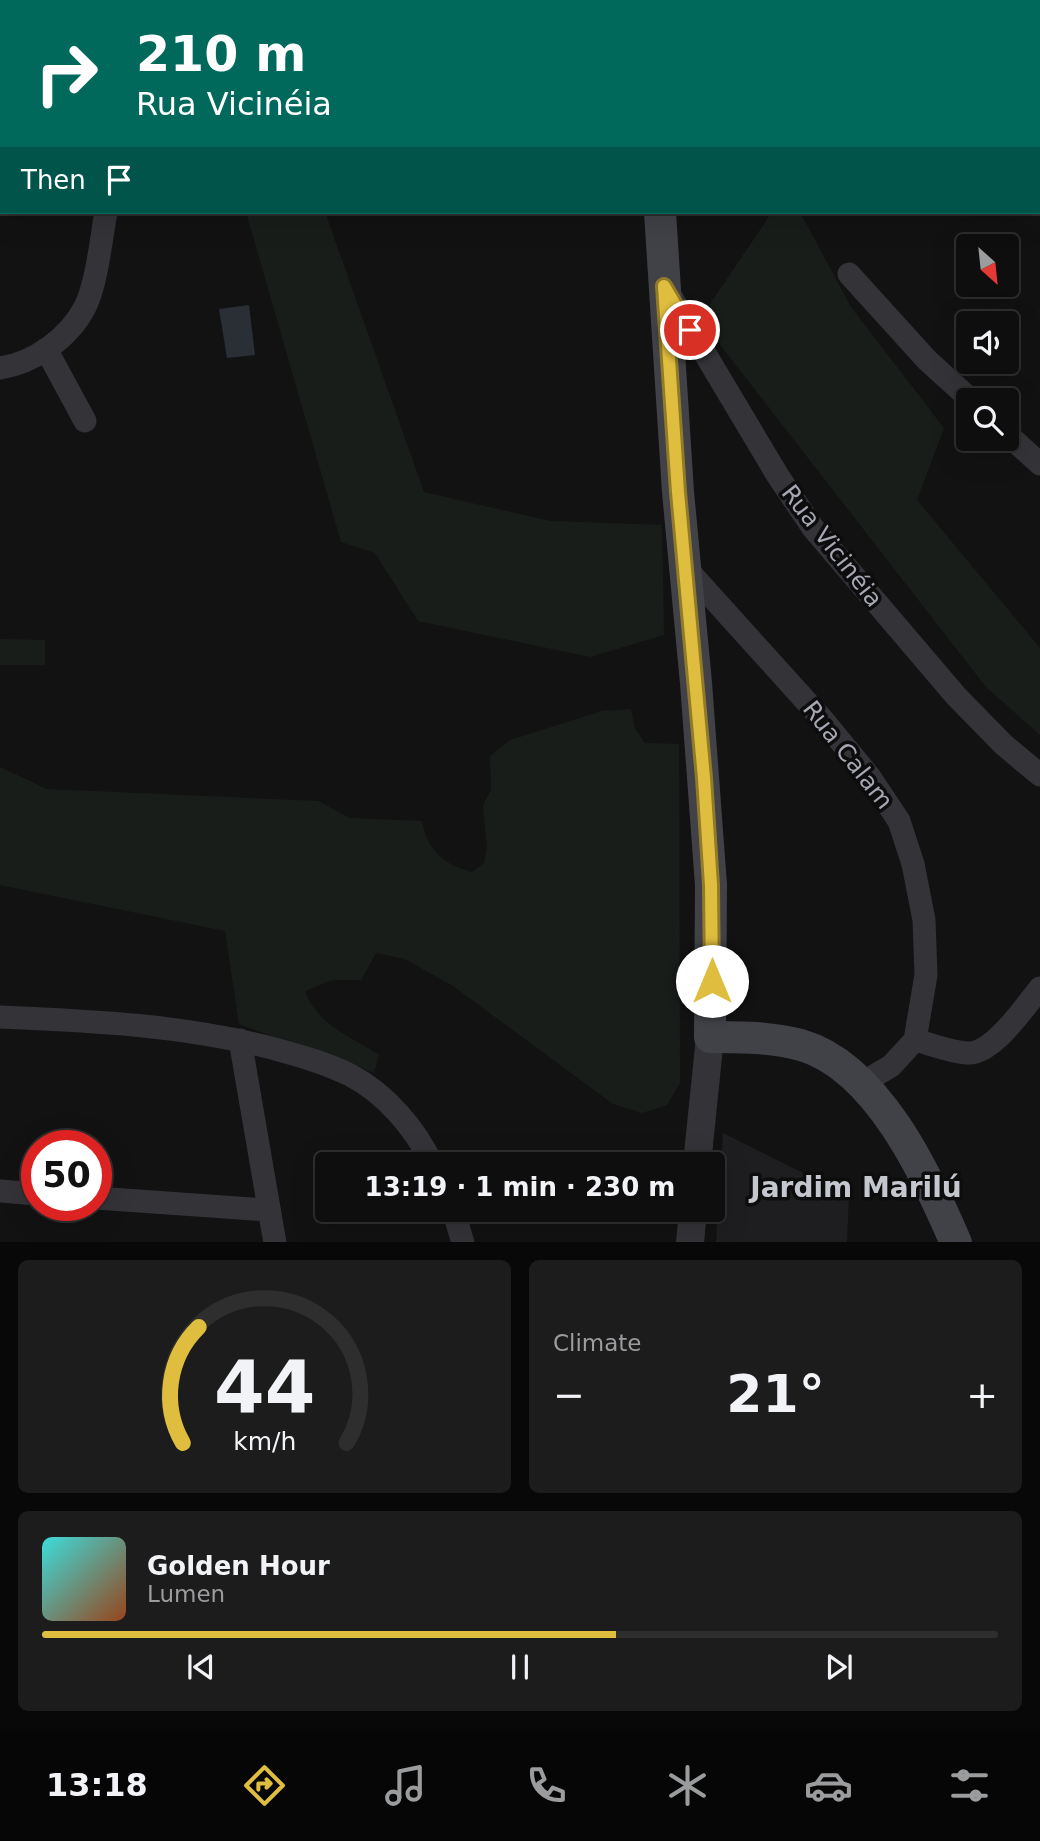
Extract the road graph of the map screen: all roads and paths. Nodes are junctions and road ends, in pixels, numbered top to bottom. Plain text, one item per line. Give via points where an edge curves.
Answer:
1 (106, 214) edge
2 (660, 214) edge
3 (849, 274) dead end
4 (664, 286) junction
5 (46, 349) junction
6 (0, 368) edge
7 (958, 388) edge
8 (85, 421) dead end
9 (1019, 445) edge
10 (1040, 464) edge
11 (684, 566) junction
12 (1040, 775) edge
13 (1040, 988) edge
14 (0, 1017) edge
15 (710, 1037) junction
16 (240, 1040) junction
17 (915, 1040) junction
18 (862, 1083) junction
19 (425, 1152) edge
20 (698, 1152) edge
21 (0, 1191) edge
22 (21, 1193) edge
23 (112, 1199) edge
24 (268, 1210) junction
25 (457, 1222) edge
26 (692, 1222) edge
27 (275, 1242) edge
28 (463, 1242) edge
29 (690, 1242) edge
30 (956, 1242) edge

1 - 5 street via 85,306
2 - 4 main road
3 - 7 street
4 - 11 main road
4 - 12 street, Rua Vicinéia via 813,528 956,696
5 - 6 street via 16,366
5 - 8 street
9 - 10 street
11 - 15 main road via 711,885
11 - 17 street, Rua Calam via 831,729 899,821 924,920 926,975
13 - 17 street via 999,1038 984,1049 969,1054
14 - 16 street via 199,1032
15 - 18 main road via 763,1037 804,1046 840,1064
15 - 20 street
16 - 19 street via 316,1060 352,1076 384,1099
16 - 24 street
17 - 18 street via 891,1066
18 - 30 main road via 903,1136
21 - 22 street
23 - 24 street
24 - 27 street
25 - 28 street
26 - 29 street

